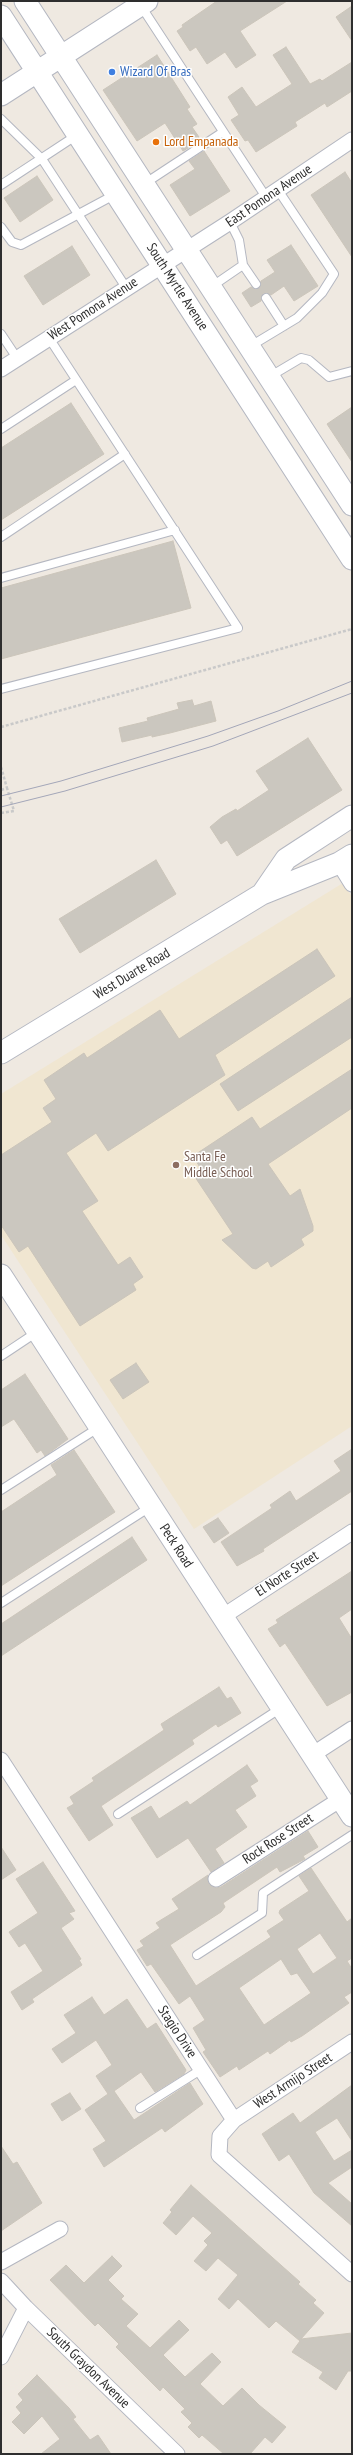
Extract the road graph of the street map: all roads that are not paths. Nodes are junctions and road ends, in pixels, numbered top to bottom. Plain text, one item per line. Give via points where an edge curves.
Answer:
1 (25, 1) edge
2 (144, 3) edge
3 (1, 16) edge
4 (62, 55) junction
5 (38, 71) junction
6 (1, 95) edge
7 (1, 119) edge
8 (223, 132) junction
9 (79, 134) junction
10 (352, 140) edge
11 (42, 159) junction
12 (143, 184) junction
13 (1, 185) edge
14 (117, 193) junction
15 (272, 194) junction
16 (79, 214) junction
17 (230, 222) junction
18 (1, 227) edge
19 (185, 250) junction
20 (162, 264) junction
21 (243, 265) junction
22 (256, 284) dead end
23 (209, 288) junction
24 (127, 289) junction
25 (266, 298) dead end
26 (284, 326) junction
27 (1, 334) edge
28 (49, 338) junction
29 (248, 347) junction
30 (17, 358) junction
31 (1, 369) edge
32 (352, 371) edge
33 (268, 377) junction
34 (76, 380) junction
35 (1, 429) edge
36 (125, 454) junction
37 (352, 505) edge
38 (175, 530) junction
39 (1, 537) edge
40 (352, 559) edge
41 (1, 578) edge
42 (1, 689) edge
43 (352, 816) edge
44 (345, 859) edge
45 (352, 884) edge
46 (262, 894) junction
47 (1, 1053) edge
48 (1, 1275) edge
49 (38, 1332) junction
50 (1, 1356) edge
51 (99, 1427) junction
52 (1, 1490) edge
53 (151, 1506) junction
54 (352, 1532) edge
55 (1, 1603) edge
56 (222, 1617) junction
57 (281, 1708) junction
58 (352, 1729) edge
59 (312, 1755) junction
60 (1, 1760) edge
61 (340, 1799) junction
62 (118, 1814) dead end
63 (352, 1816) edge
64 (352, 1835) edge
65 (216, 1879) dead end
66 (197, 1955) dead end
67 (352, 2042) edge
68 (202, 2069) junction
69 (140, 2108) dead end
70 (234, 2120) junction
71 (60, 2229) dead end
72 (1, 2262) edge
73 (352, 2274) edge
74 (1, 2281) edge
75 (26, 2308) junction
76 (1, 2357) edge
77 (177, 2454) edge

1 - 4 main road, South Myrtle Avenue
2 - 4 main road
2 - 8 lane
3 - 5 main road, South Myrtle Avenue
4 - 5 main road
4 - 12 main road, South Myrtle Avenue
5 - 6 main road
5 - 9 main road, South Myrtle Avenue
7 - 11 lane
8 - 12 lane
8 - 15 lane
9 - 11 lane
9 - 14 main road, South Myrtle Avenue
10 - 15 street, East Pomona Avenue
11 - 13 lane
11 - 16 lane
12 - 19 main road, South Myrtle Avenue
14 - 16 lane
14 - 20 main road, South Myrtle Avenue
15 - 17 street, East Pomona Avenue
15 - 26 lane via 334,274 322,293 297,318
16 - 18 lane via 21,244 12,242
16 - 24 lane
17 - 19 street, East Pomona Avenue
17 - 21 lane via 239,240
19 - 20 street, West Pomona Avenue
19 - 23 main road, South Myrtle Avenue
20 - 24 street, West Pomona Avenue
20 - 40 main road, South Myrtle Avenue
21 - 22 lane
21 - 23 lane
23 - 29 main road, South Myrtle Avenue
24 - 28 street, West Pomona Avenue
25 - 26 lane
26 - 29 lane
27 - 30 lane
28 - 30 street, West Pomona Avenue
28 - 34 lane
29 - 33 main road, South Myrtle Avenue
30 - 31 street, West Pomona Avenue
32 - 33 lane via 329,377 309,360 301,358
33 - 37 main road, South Myrtle Avenue
34 - 35 lane
34 - 36 lane
36 - 38 lane
36 - 39 lane
38 - 41 lane
38 - 42 lane via 238,628
43 - 46 main road, West Duarte Road via 286,859
44 - 45 street
44 - 46 main road, West Duarte Road
46 - 47 main road, West Duarte Road
48 - 49 main road, Peck Road
49 - 50 lane
49 - 51 main road, Peck Road
51 - 52 lane
51 - 53 main road, Peck Road
53 - 55 lane
53 - 56 main road, Peck Road
54 - 56 street, El Norte Street
56 - 57 main road, Peck Road
57 - 59 main road, Peck Road
57 - 62 lane
58 - 59 street
59 - 61 main road, Peck Road
60 - 68 street, Stagio Drive
61 - 63 main road, Peck Road
61 - 65 street, Rock Rose Street
64 - 66 lane via 263,1893 262,1913
67 - 70 street, West Armijo Street
68 - 69 lane
68 - 70 street, Stagio Drive
70 - 73 street via 220,2136 219,2156
71 - 72 street
74 - 75 street, South Graydon Avenue
75 - 76 street
75 - 77 street, South Graydon Avenue

